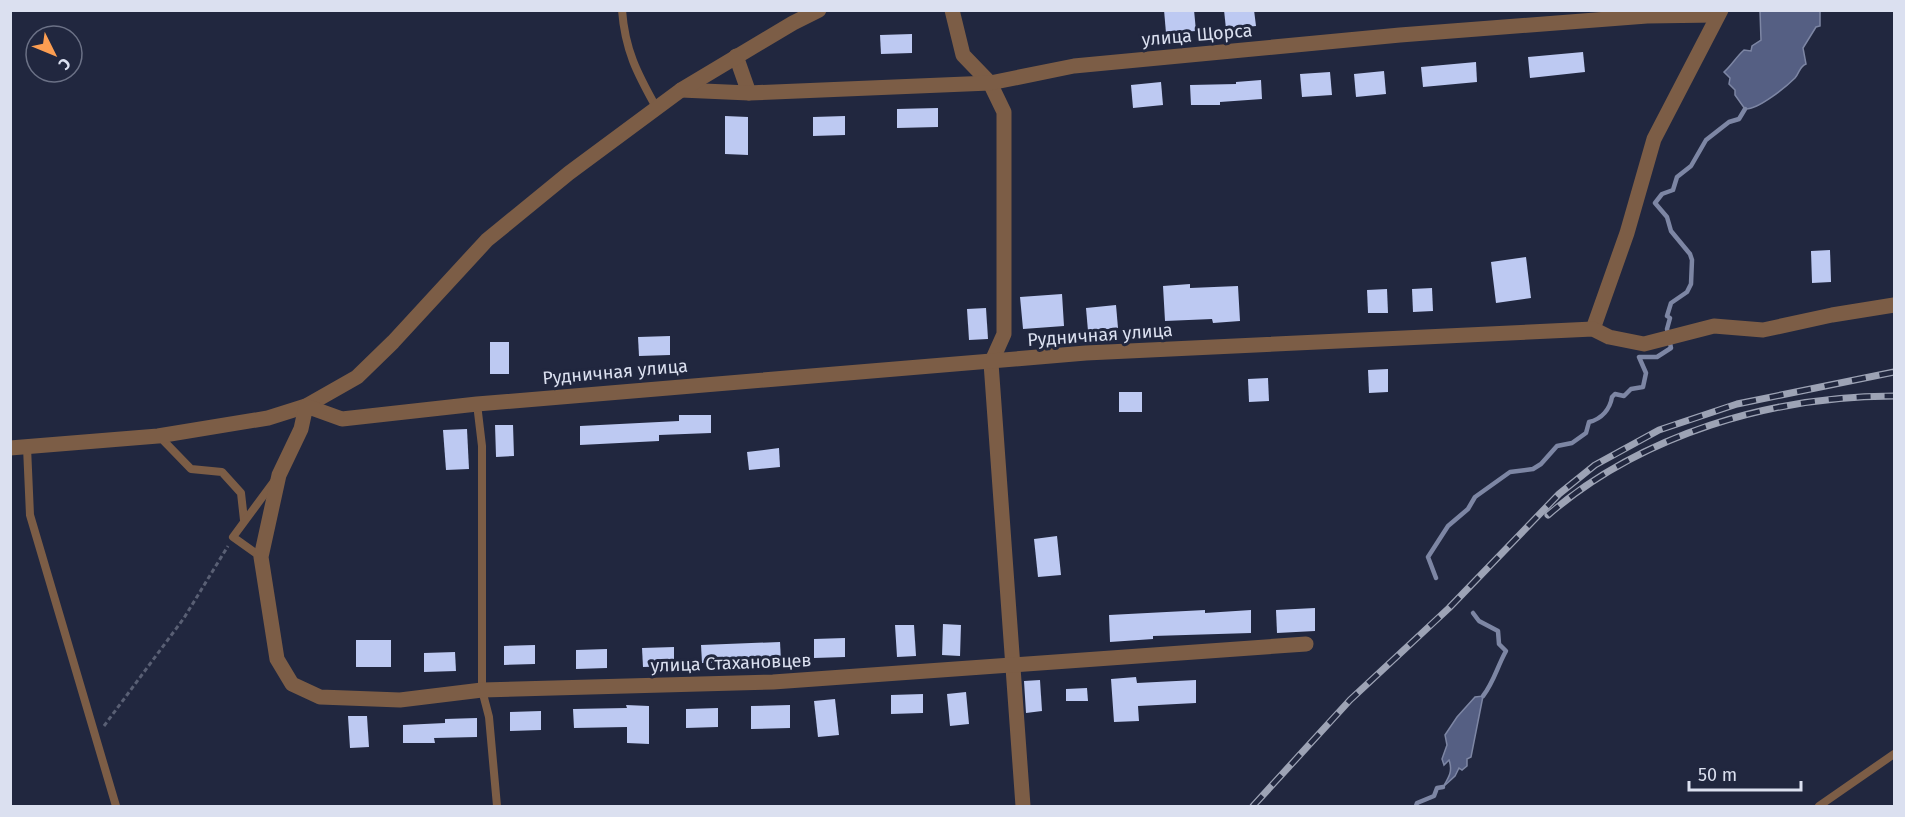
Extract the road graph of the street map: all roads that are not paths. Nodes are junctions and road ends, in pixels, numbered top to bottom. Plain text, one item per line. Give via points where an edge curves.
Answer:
1 (622, 10) edge
2 (819, 10) edge
3 (952, 10) edge
4 (1719, 13) edge
5 (736, 56) junction
6 (990, 83) junction
7 (681, 90) junction
8 (749, 93) junction
9 (656, 107) junction
10 (1894, 305) edge
11 (1593, 329) junction
12 (991, 363) junction
13 (477, 404) junction
14 (306, 406) junction
15 (158, 436) junction
16 (27, 447) junction
17 (10, 448) edge
18 (279, 475) junction
19 (244, 520) junction
20 (261, 557) junction
21 (1306, 644) dead end
22 (1011, 664) junction
23 (482, 690) junction
24 (1894, 754) edge
25 (116, 807) edge
26 (497, 807) edge
27 (1023, 807) edge
28 (1819, 807) edge

1 - 9 lane via 632,64
2 - 5 street
3 - 6 street via 963,54
4 - 6 street, улица Щорса via 1400,35 1074,66
4 - 11 street via 1654,139 1627,233
5 - 7 street
5 - 8 street
6 - 8 street, улица Щорса
6 - 12 street via 1004,112 1004,334
7 - 8 street, улица Щорса
7 - 9 street
9 - 14 street via 487,240 357,377
10 - 11 street, Рудничная улица via 1763,330 1714,326 1644,344 1609,337
11 - 12 street, Рудничная улица via 1086,353
12 - 13 street, Рудничная улица
12 - 22 street
13 - 14 street, Рудничная улица via 342,419
13 - 23 lane via 482,446
14 - 15 street via 268,418
14 - 18 street via 301,429
15 - 16 street
15 - 19 lane via 191,469 222,472 241,493
16 - 17 street
16 - 25 lane via 30,515
18 - 19 lane
18 - 20 street
19 - 20 lane via 233,537
20 - 23 street, улица Стахановцев via 277,659 292,684 320,697 400,700
21 - 22 street, улица Стахановцев
22 - 23 street, улица Стахановцев via 773,682
22 - 27 street
23 - 26 lane via 489,717
24 - 28 lane

